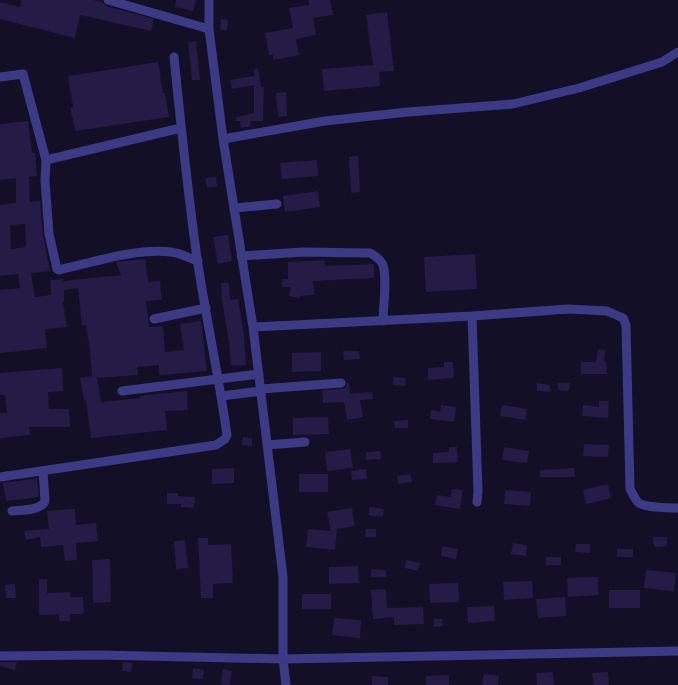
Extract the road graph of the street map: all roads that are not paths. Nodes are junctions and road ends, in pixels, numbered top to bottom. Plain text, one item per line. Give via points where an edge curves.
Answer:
1 (108, 0) edge
2 (210, 0) edge
3 (209, 29) junction
4 (678, 52) edge
5 (174, 57) dead end
6 (0, 77) edge
7 (181, 128) junction
8 (223, 139) junction
9 (46, 160) junction
10 (277, 204) dead end
11 (234, 208) junction
12 (241, 256) junction
13 (198, 261) junction
14 (206, 308) junction
15 (472, 316) junction
16 (154, 319) dead end
17 (383, 321) junction
18 (253, 327) junction
19 (259, 374) junction
20 (219, 379) junction
21 (341, 383) dead end
22 (261, 390) junction
23 (122, 391) dead end
24 (222, 396) junction
25 (305, 442) dead end
26 (267, 445) junction
27 (43, 470) junction
28 (0, 477) edge
29 (477, 502) dead end
30 (678, 508) edge
31 (12, 511) dead end
32 (678, 651) edge
33 (0, 656) edge
34 (283, 659) junction
35 (286, 685) edge

1 - 3 street
2 - 3 street
3 - 8 street
4 - 8 street via 662,62 624,74 513,104 325,121
5 - 7 street
6 - 9 street via 23,74
7 - 9 street
7 - 13 street
8 - 11 street
9 - 13 street via 49,234 57,269 149,251 173,252
10 - 11 street
11 - 12 street
12 - 17 street via 303,252 370,253 382,263 385,272
12 - 18 street
13 - 14 street
14 - 16 street
14 - 20 street
15 - 17 street
15 - 29 street
15 - 30 street via 568,309 607,311 623,318 626,325 628,357 630,489 640,503
17 - 18 street
18 - 19 street
19 - 20 street
19 - 22 street
20 - 23 street
20 - 24 street
21 - 22 street
22 - 24 street
22 - 26 street
24 - 27 street via 227,435 216,446
25 - 26 street
26 - 34 street via 283,577
27 - 28 street
27 - 31 street via 44,505 40,508
32 - 34 street
33 - 34 street via 98,655
34 - 35 street

